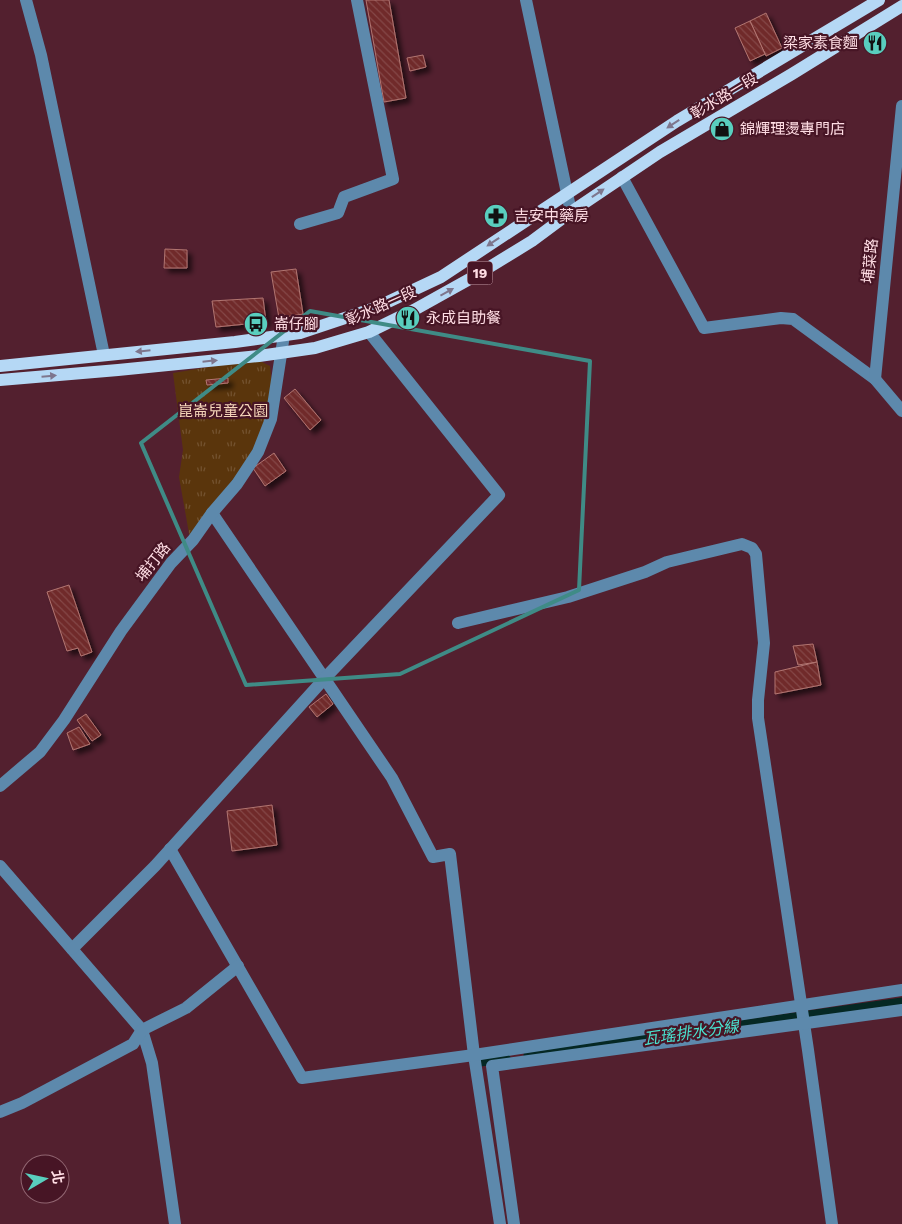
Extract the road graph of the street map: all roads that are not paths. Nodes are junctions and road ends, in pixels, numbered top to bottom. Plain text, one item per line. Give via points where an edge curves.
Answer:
1 (26, 0) edge
2 (357, 0) edge
3 (526, 0) edge
4 (880, 0) edge
5 (902, 6) edge
6 (902, 106) edge
7 (622, 177) junction
8 (568, 192) junction
9 (571, 212) junction
10 (300, 224) dead end
11 (419, 287) junction
12 (426, 303) junction
13 (369, 332) junction
14 (284, 335) junction
15 (282, 352) junction
16 (104, 355) junction
17 (0, 366) edge
18 (875, 379) junction
19 (0, 380) edge
20 (902, 410) edge
21 (212, 513) junction
22 (458, 623) dead end
23 (325, 678) junction
24 (0, 786) edge
25 (170, 849) junction
26 (0, 866) edge
27 (72, 949) junction
28 (238, 966) junction
29 (902, 990) edge
30 (800, 1005) junction
31 (902, 1010) edge
32 (803, 1022) junction
33 (142, 1030) junction
34 (490, 1053) junction
35 (474, 1055) junction
36 (492, 1066) junction
37 (0, 1112) edge
38 (174, 1224) edge
39 (500, 1224) edge
40 (514, 1224) edge
41 (832, 1224) edge

1 - 16 street via 41,54
2 - 10 street via 393,179 344,197 338,212
3 - 8 street
4 -> 8 main road, 彰水路一段 / 19 via 677,121
5 - 7 main road, 彰水路一段 / 19
6 - 18 street, 埔菜路
9 -> 7 main road, 彰水路一段 / 19
7 - 18 street via 704,328 781,318 793,320
8 - 9 street
8 -> 11 main road, 彰水路一段 / 19 via 441,277
12 -> 9 main road, 彰水路一段 / 19 via 532,241
11 - 12 main road
11 - 14 main road, 彰水路一段 / 19 via 375,308 300,333
12 - 13 main road, 彰水路一段 / 19
13 - 15 main road, 彰水路一段 / 19 via 315,348
13 - 23 street via 499,495
14 - 15 street, 埔打路
14 -> 16 main road, 彰水路一段 / 19
19 -> 15 main road, 彰水路一段 / 19
15 - 21 street, 埔打路 via 271,419 258,452 238,484
16 - 17 main road, 彰水路一段 / 19
18 - 20 street
21 - 23 street
21 - 24 street, 埔打路 via 121,631 40,752
22 - 30 street via 568,597 667,562 742,544 752,548 756,554 764,643 758,718
23 - 25 street
23 - 35 street via 392,778 433,857 450,854
25 - 27 street
25 - 28 street
26 - 27 street
27 - 33 street
28 - 33 street via 186,1008
28 - 35 street via 302,1078
29 - 30 street
30 - 32 street
30 - 34 street
31 - 32 street
32 - 36 street
32 - 41 street
33 - 37 street via 133,1044
33 - 38 street via 152,1063
34 - 35 street
34 - 36 street
35 - 39 street
36 - 40 street

